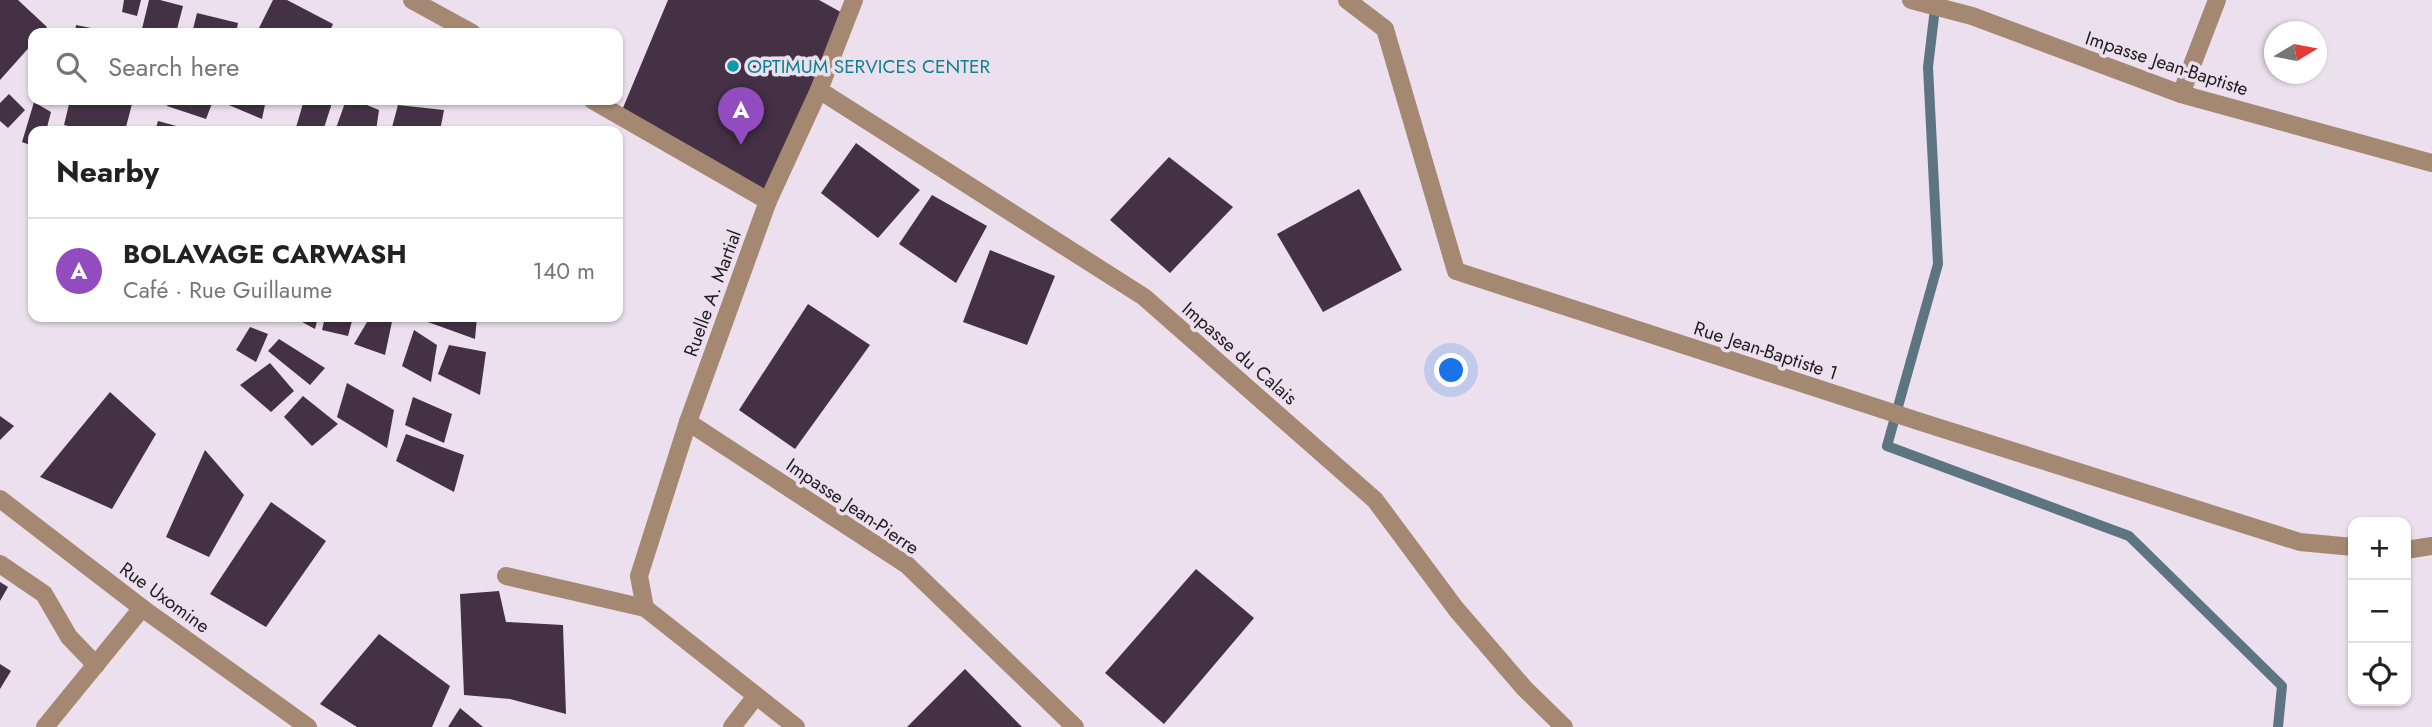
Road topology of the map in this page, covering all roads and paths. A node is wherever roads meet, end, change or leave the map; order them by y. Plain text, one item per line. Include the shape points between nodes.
1 (412, 0) edge
2 (854, 0) edge
3 (1347, 0) edge
4 (2217, 0) edge
5 (1913, 1) edge
6 (463, 28) edge
7 (819, 90) junction
8 (2182, 94) junction
9 (601, 105) edge
10 (2432, 163) edge
11 (768, 201) junction
12 (688, 422) junction
13 (0, 499) edge
14 (2432, 546) edge
15 (2348, 547) edge
16 (2411, 549) edge
17 (0, 564) edge
18 (506, 576) dead end
19 (142, 608) junction
20 (645, 608) junction
21 (96, 665) junction
22 (756, 696) junction
23 (52, 725) edge
24 (308, 727) edge
25 (732, 727) edge
26 (796, 727) edge
27 (1075, 727) edge
28 (1564, 727) edge

1 - 6 street
2 - 7 street, Ruelle A. Martial
3 - 15 street, Rue Jean-Baptiste 1 via 1385,29 1456,271 2300,542
4 - 8 street
5 - 8 street, Impasse Jean-Baptiste via 1972,16
7 - 11 street, Ruelle A. Martial
7 - 28 street, Impasse du Calais via 1144,297 1375,500 1456,609
8 - 10 street, Impasse Jean-Baptiste
9 - 11 street
11 - 12 street, Ruelle A. Martial
12 - 20 street, Ruelle A. Martial via 639,576
12 - 27 street, Impasse Jean-Pierre via 907,565
13 - 19 street, Rue Uxomine
14 - 16 street
17 - 21 street via 44,594 69,637
18 - 20 street
19 - 21 street
19 - 24 street, Rue Uxomine
20 - 22 street
21 - 23 street
22 - 25 street
22 - 26 street

